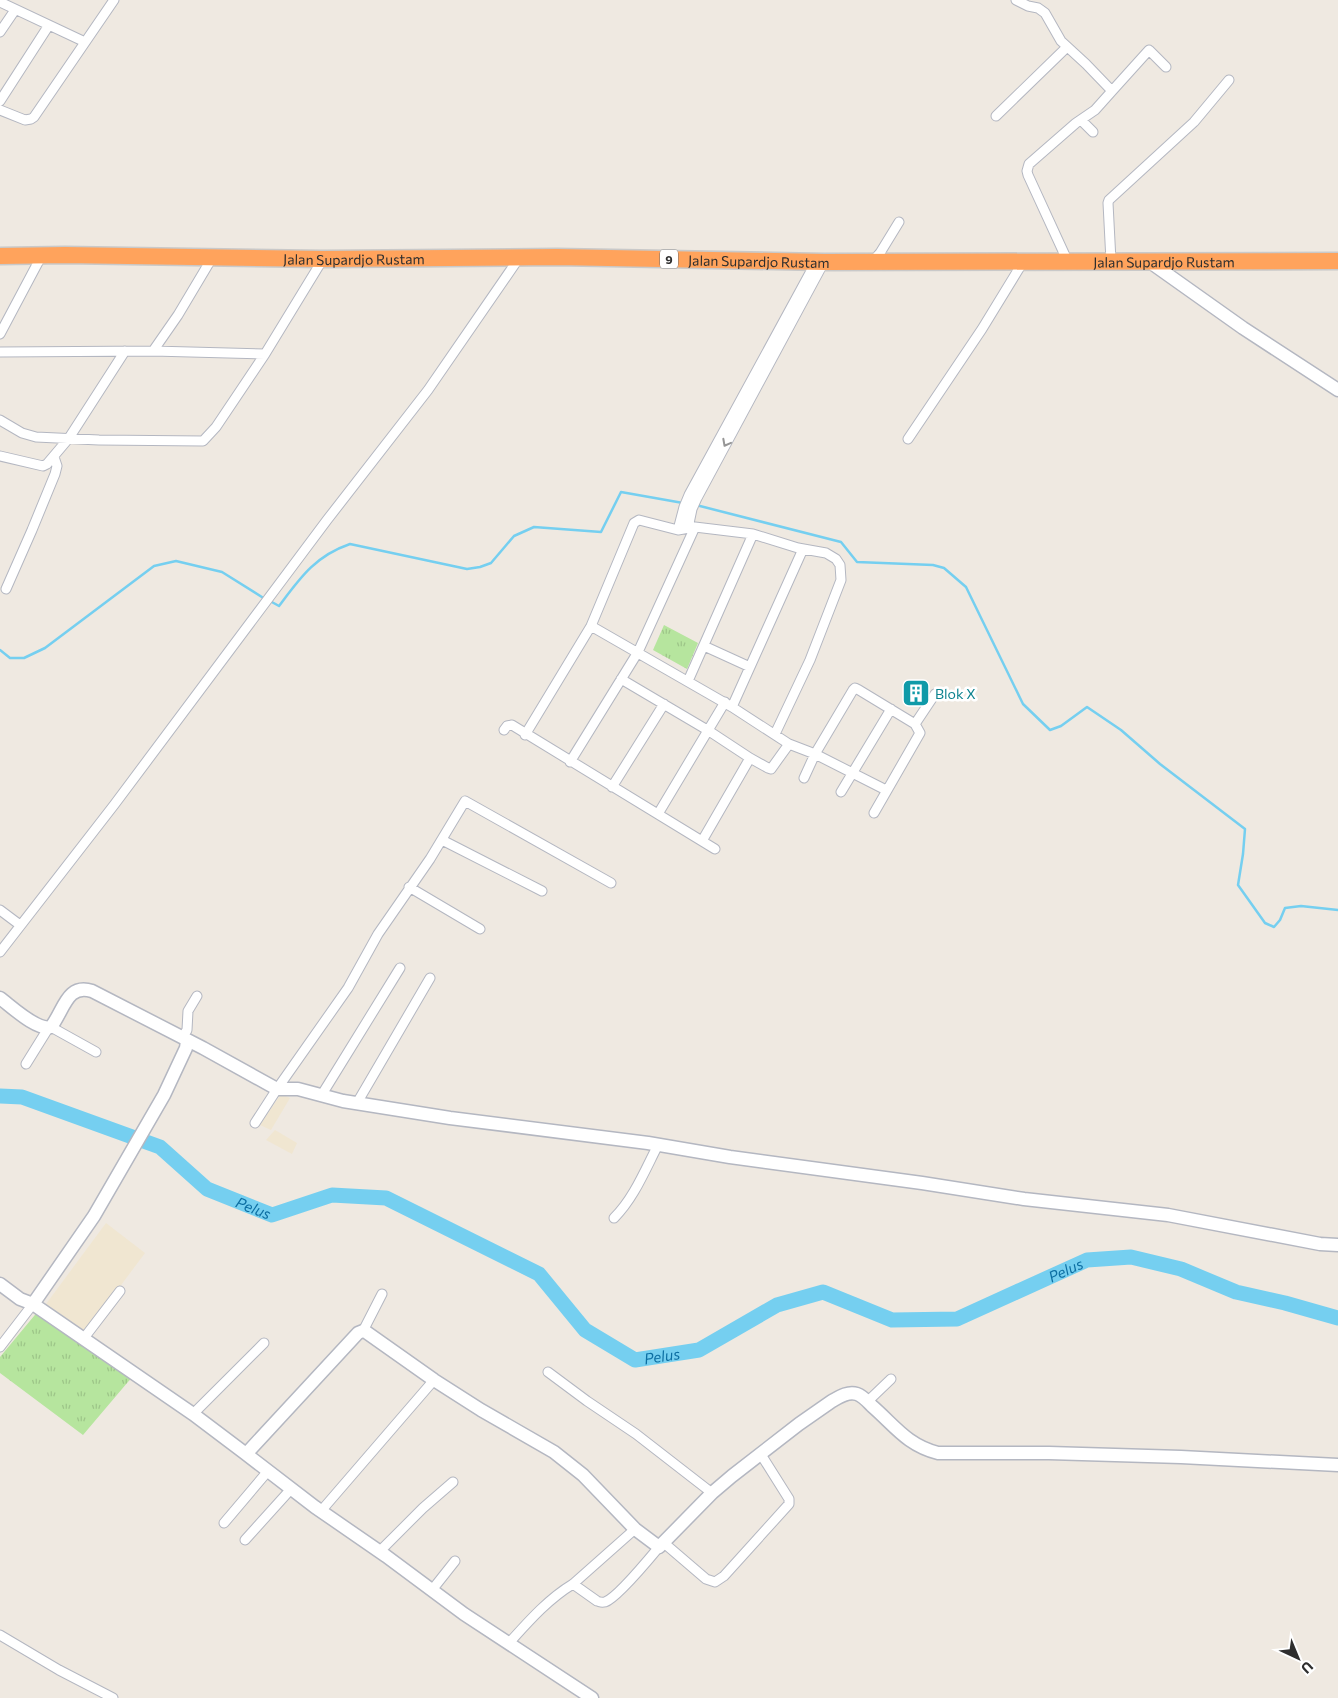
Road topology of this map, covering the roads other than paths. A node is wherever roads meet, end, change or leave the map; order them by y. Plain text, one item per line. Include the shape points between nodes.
1 (114, 0) edge
2 (1016, 0) edge
3 (0, 2) edge
4 (15, 10) junction
5 (49, 25) junction
6 (0, 32) edge
7 (85, 42) junction
8 (1067, 47) junction
9 (1166, 67) dead end
10 (1230, 80) dead end
11 (1112, 90) junction
12 (0, 101) edge
13 (0, 110) edge
14 (996, 116) dead end
15 (1081, 120) junction
16 (1093, 132) dead end
17 (899, 222) dead end
18 (42, 255) junction
19 (0, 256) edge
20 (212, 258) junction
21 (519, 258) junction
22 (323, 259) junction
23 (1111, 261) junction
24 (1338, 261) edge
25 (820, 262) junction
26 (872, 262) junction
27 (1023, 262) junction
28 (1068, 262) junction
29 (1150, 262) junction
30 (0, 334) edge
31 (153, 351) junction
32 (0, 352) edge
33 (125, 352) junction
34 (265, 354) junction
35 (1338, 390) edge
36 (0, 420) edge
37 (69, 438) junction
38 (908, 439) dead end
39 (0, 456) edge
40 (54, 458) junction
41 (687, 528) junction
42 (754, 534) junction
43 (803, 549) junction
44 (6, 589) dead end
45 (590, 626) junction
46 (704, 646) junction
47 (638, 652) junction
48 (750, 667) junction
49 (622, 679) junction
50 (688, 681) junction
51 (935, 694) dead end
52 (664, 704) junction
53 (729, 704) junction
54 (891, 709) junction
55 (915, 724) junction
56 (504, 730) dead end
57 (709, 731) junction
58 (775, 734) junction
59 (525, 735) junction
60 (789, 744) junction
61 (815, 754) junction
62 (750, 758) junction
63 (570, 762) junction
64 (853, 773) junction
65 (804, 778) dead end
66 (612, 787) junction
67 (886, 790) junction
68 (841, 792) dead end
69 (874, 813) dead end
70 (658, 814) junction
71 (442, 840) junction
72 (702, 841) junction
73 (715, 849) dead end
74 (611, 883) dead end
75 (409, 887) junction
76 (542, 891) dead end
77 (0, 910) edge
78 (20, 925) junction
79 (480, 929) dead end
80 (0, 952) edge
81 (400, 968) dead end
82 (430, 978) dead end
83 (197, 996) dead end
84 (0, 998) edge
85 (50, 1027) junction
86 (185, 1040) junction
87 (96, 1052) dead end
88 (26, 1064) dead end
89 (277, 1089) junction
90 (322, 1096) junction
91 (357, 1103) junction
92 (255, 1124) dead end
93 (658, 1145) junction
94 (614, 1218) dead end
95 (1338, 1244) edge
96 (0, 1284) edge
97 (120, 1291) dead end
98 (382, 1294) dead end
99 (33, 1304) junction
100 (363, 1331) junction
101 (84, 1338) junction
102 (264, 1343) dead end
103 (0, 1347) edge
104 (548, 1372) dead end
105 (891, 1379) dead end
106 (434, 1380) junction
107 (867, 1402) junction
108 (193, 1414) junction
109 (760, 1453) junction
110 (246, 1454) junction
111 (1338, 1466) edge
112 (268, 1471) junction
113 (453, 1482) dead end
114 (291, 1488) junction
115 (712, 1493) junction
116 (321, 1511) junction
117 (224, 1523) dead end
118 (635, 1529) junction
119 (245, 1540) dead end
120 (662, 1545) junction
121 (380, 1551) junction
122 (455, 1561) dead end
123 (573, 1584) junction
124 (432, 1590) junction
125 (0, 1635) edge
126 (509, 1643) junction
127 (114, 1698) edge
128 (592, 1698) edge

1 - 7 street
2 - 8 street via 1045,13
3 - 4 street
4 - 5 street
4 - 6 street
5 - 7 street
5 - 12 street
7 - 13 street via 31,120
8 - 11 street
8 - 14 street
9 - 11 street via 1149,50
10 - 23 street via 1194,122 1109,200
11 - 15 street via 1095,110
15 - 16 street
15 - 28 street via 1029,164 1027,171
17 - 26 street
18 - 19 highway, Jalan Supardjo Rustam / 9
18 - 20 highway, Jalan Supardjo Rustam / 9
18 - 30 street
20 - 22 highway, Jalan Supardjo Rustam / 9
20 - 31 street
21 - 22 highway, Jalan Supardjo Rustam / 9
21 - 25 highway, Jalan Supardjo Rustam / 9
21 - 78 street via 428,390
22 - 34 street
23 - 28 highway, Jalan Supardjo Rustam / 9
23 - 29 highway, Jalan Supardjo Rustam / 9
24 - 29 highway, Jalan Supardjo Rustam / 9
25 - 26 highway, Jalan Supardjo Rustam / 9
25 - 41 street via 693,497 688,508
26 - 27 highway, Jalan Supardjo Rustam / 9
27 - 28 highway, Jalan Supardjo Rustam / 9
27 - 38 street
29 - 35 street
31 - 33 street
31 - 34 street
32 - 33 street
33 - 37 street
34 - 37 street via 203,441
36 - 37 street via 29,435
37 - 40 street
39 - 40 street via 43,466
40 - 44 street via 55,474
41 - 42 street
41 - 45 street via 641,520 634,523
41 - 47 street
42 - 43 street
42 - 46 street
43 - 48 street
43 - 58 street via 826,553 836,559 840,565 841,580 810,660
45 - 47 street
45 - 59 street
46 - 48 street
46 - 50 street
47 - 49 street
47 - 50 street
48 - 53 street
49 - 52 street
49 - 63 street
50 - 53 street
51 - 55 street
52 - 57 street
52 - 66 street
53 - 57 street
53 - 58 street
54 - 55 street
54 - 61 street via 855,688
54 - 64 street
55 - 67 street via 920,736
56 - 59 street via 512,726
57 - 62 street
57 - 70 street
58 - 60 street
59 - 63 street
60 - 61 street
60 - 62 street via 771,768
61 - 64 street
61 - 65 street
62 - 72 street
63 - 66 street
64 - 67 street
64 - 68 street
66 - 70 street
67 - 69 street
70 - 72 street
71 - 74 street via 465,801
71 - 75 street
71 - 76 street
72 - 73 street
75 - 79 street
75 - 89 street via 348,988
77 - 78 street
78 - 80 street
81 - 90 street
82 - 91 street
83 - 86 street via 188,1011
84 - 85 street via 41,1027
85 - 86 street via 71,995 83,988
85 - 87 street
85 - 88 street
86 - 89 street
86 - 99 street via 186,1048 164,1095 94,1216
89 - 90 street via 298,1089
89 - 92 street
90 - 91 street
91 - 93 street
93 - 94 street via 635,1190
93 - 95 street via 1024,1199 1168,1215 1320,1244
96 - 99 street
97 - 101 street
98 - 100 street
99 - 101 street
99 - 103 street
100 - 106 street
100 - 110 street
101 - 108 street
102 - 108 street
104 - 115 street
105 - 107 street
106 - 116 street
106 - 118 street via 554,1452 583,1475
107 - 109 street via 856,1394 841,1396
107 - 111 street via 907,1439 938,1453 1181,1457
108 - 110 street
109 - 115 street
109 - 120 street via 790,1504 724,1576 715,1582 706,1579
110 - 112 street
112 - 114 street
112 - 117 street
113 - 121 street
114 - 116 street
114 - 119 street
115 - 120 street
116 - 121 street
118 - 120 street
118 - 123 street
120 - 123 street via 607,1602 597,1601
121 - 124 street
122 - 124 street
123 - 126 street via 530,1618
124 - 126 street
125 - 127 street
126 - 128 street

